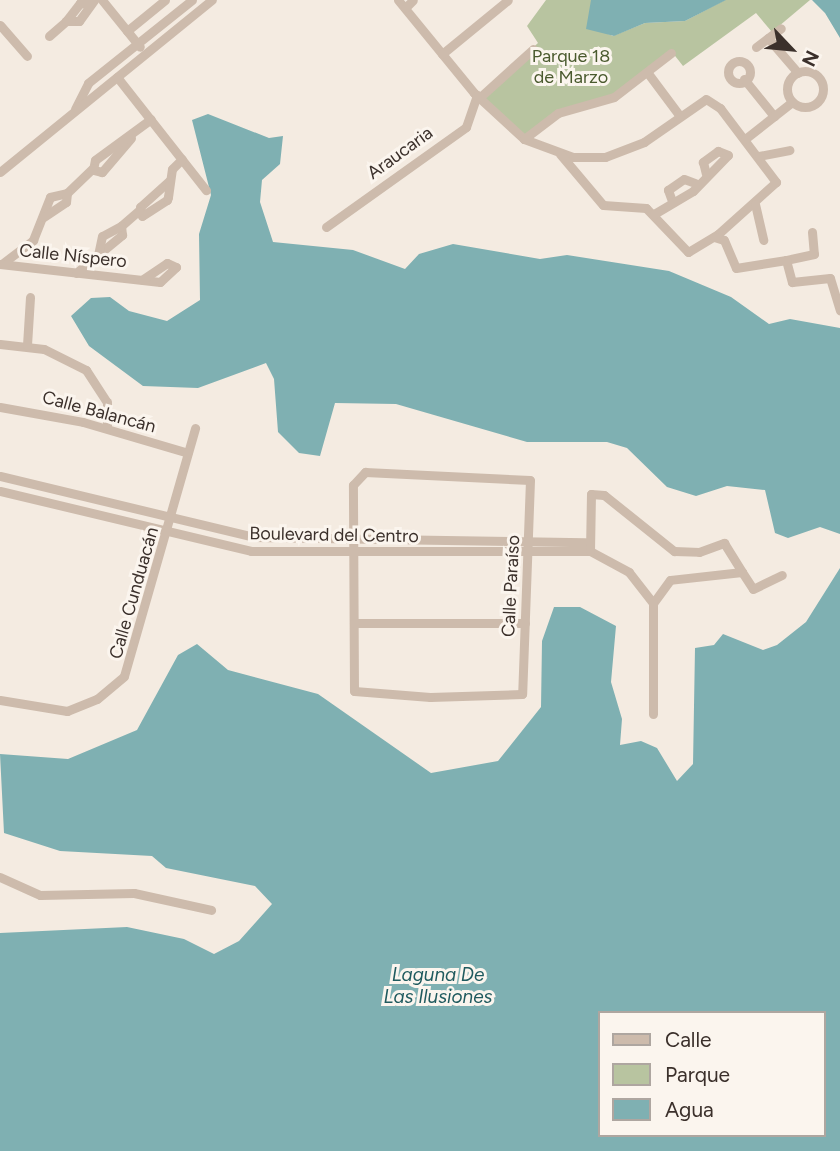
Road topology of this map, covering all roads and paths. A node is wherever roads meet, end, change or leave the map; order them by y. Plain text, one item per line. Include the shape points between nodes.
1 (102, 0) edge
2 (165, 0) edge
3 (192, 0) edge
4 (212, 0) edge
5 (413, 0) edge
6 (508, 0) edge
7 (92, 2) edge
8 (401, 4) edge
9 (0, 25) edge
10 (780, 28) dead end
11 (127, 31) junction
12 (49, 36) dead end
13 (768, 38) junction
14 (137, 44) junction
15 (756, 47) dead end
16 (533, 49) dead end
17 (671, 53) dead end
18 (146, 54) junction
19 (442, 54) junction
20 (27, 56) dead end
21 (647, 72) junction
22 (798, 73) junction
23 (117, 76) junction
24 (744, 79) dead end
25 (478, 97) junction
26 (792, 102) junction
27 (71, 114) junction
28 (679, 115) junction
29 (774, 116) junction
30 (151, 119) junction
31 (524, 139) junction
32 (745, 139) junction
33 (789, 150) dead end
34 (560, 154) junction
35 (759, 156) junction
36 (182, 159) junction
37 (1, 170) edge
38 (701, 178) junction
39 (206, 190) dead end
40 (67, 193) junction
41 (671, 201) junction
42 (755, 204) junction
43 (653, 214) junction
44 (44, 216) junction
45 (326, 227) dead end
46 (813, 232) dead end
47 (714, 237) junction
48 (763, 240) dead end
49 (786, 260) junction
50 (0, 264) edge
51 (76, 273) junction
52 (142, 280) dead end
53 (30, 297) dead end
54 (840, 310) edge
55 (0, 344) edge
56 (27, 345) junction
57 (0, 407) edge
58 (107, 428) junction
59 (195, 428) dead end
60 (188, 453) junction
61 (0, 477) edge
62 (0, 491) edge
63 (171, 517) junction
64 (170, 528) junction
65 (353, 539) junction
66 (529, 541) junction
67 (588, 546) junction
68 (542, 548) junction
69 (529, 552) junction
70 (353, 553) junction
71 (742, 572) junction
72 (782, 575) dead end
73 (653, 603) junction
74 (354, 623) junction
75 (525, 623) junction
76 (0, 700) edge
77 (653, 714) dead end
78 (0, 877) edge
79 (211, 910) dead end

1 - 11 street
2 - 11 street
3 - 14 street
4 - 18 street
5 - 8 street
6 - 19 street
7 - 12 street via 79,21 66,21
8 - 19 street
9 - 20 street
10 - 13 street
11 - 14 street
13 - 15 street
13 - 22 street
14 - 18 street
14 - 27 street via 88,83
16 - 25 street
17 - 21 street
18 - 23 street
19 - 25 street
21 - 28 street
21 - 31 street via 598,106 555,114
22 - 26 street via 790,80
22 - 26 street via 816,74 823,89 812,106
23 - 27 street
23 - 30 street
24 - 29 street
25 - 31 street
25 - 45 street, Araucaria via 466,127
26 - 29 street
27 - 37 street
28 - 32 street via 706,99
28 - 34 street via 616,154
29 - 32 street
30 - 36 street
30 - 40 street via 102,172 92,169
31 - 34 street
32 - 35 street
33 - 35 street
34 - 43 street via 607,208 640,206
35 - 42 street via 776,182
36 - 39 street
36 - 51 street via 170,180 166,203 149,217 138,211 121,226 122,235
38 - 38 street via 723,167 729,155 718,151 703,162
38 - 41 street via 693,191
38 - 41 street via 684,178 668,190
40 - 44 street via 67,201
40 - 44 street via 50,197
41 - 43 street
42 - 47 street
42 - 48 street
43 - 47 street via 688,252
44 - 50 street via 28,246
46 - 49 street via 814,254
47 - 49 street via 724,240 736,268
49 - 54 street via 795,285 833,280
50 - 51 street, Calle Níspero
51 - 52 street, Calle Níspero
53 - 56 street
55 - 56 street
56 - 58 street via 90,374 107,402
57 - 58 street, Calle Balancán
58 - 60 street, Calle Balancán
59 - 60 street, Calle Cunduacán
60 - 63 street, Calle Cunduacán
61 - 63 street, Boulevard del Centro
62 - 64 street, Boulevard del Centro
63 - 64 street, Calle Cunduacán
63 - 65 street, Boulevard del Centro via 254,537
64 - 70 street, Boulevard del Centro via 251,551
64 - 76 street, Calle Cunduacán via 133,660 120,681 67,711
65 - 66 street, Boulevard del Centro
65 - 66 street, Calle Paraíso via 355,479 365,471 530,480
65 - 70 street
66 - 68 street, Boulevard del Centro
66 - 69 street, Calle Paraíso
67 - 68 street, Boulevard del Centro
67 - 71 street via 589,497 600,494 674,551 696,552 724,543
67 - 73 street via 629,572
68 - 69 street, Boulevard del Centro
69 - 70 street, Boulevard del Centro
69 - 75 street, Calle Paraíso
70 - 74 street
71 - 72 street via 754,589
71 - 73 street via 670,580
73 - 77 street
74 - 75 street
74 - 75 street, Calle Paraíso via 353,686 361,693 522,694
78 - 79 street via 44,895 134,893

